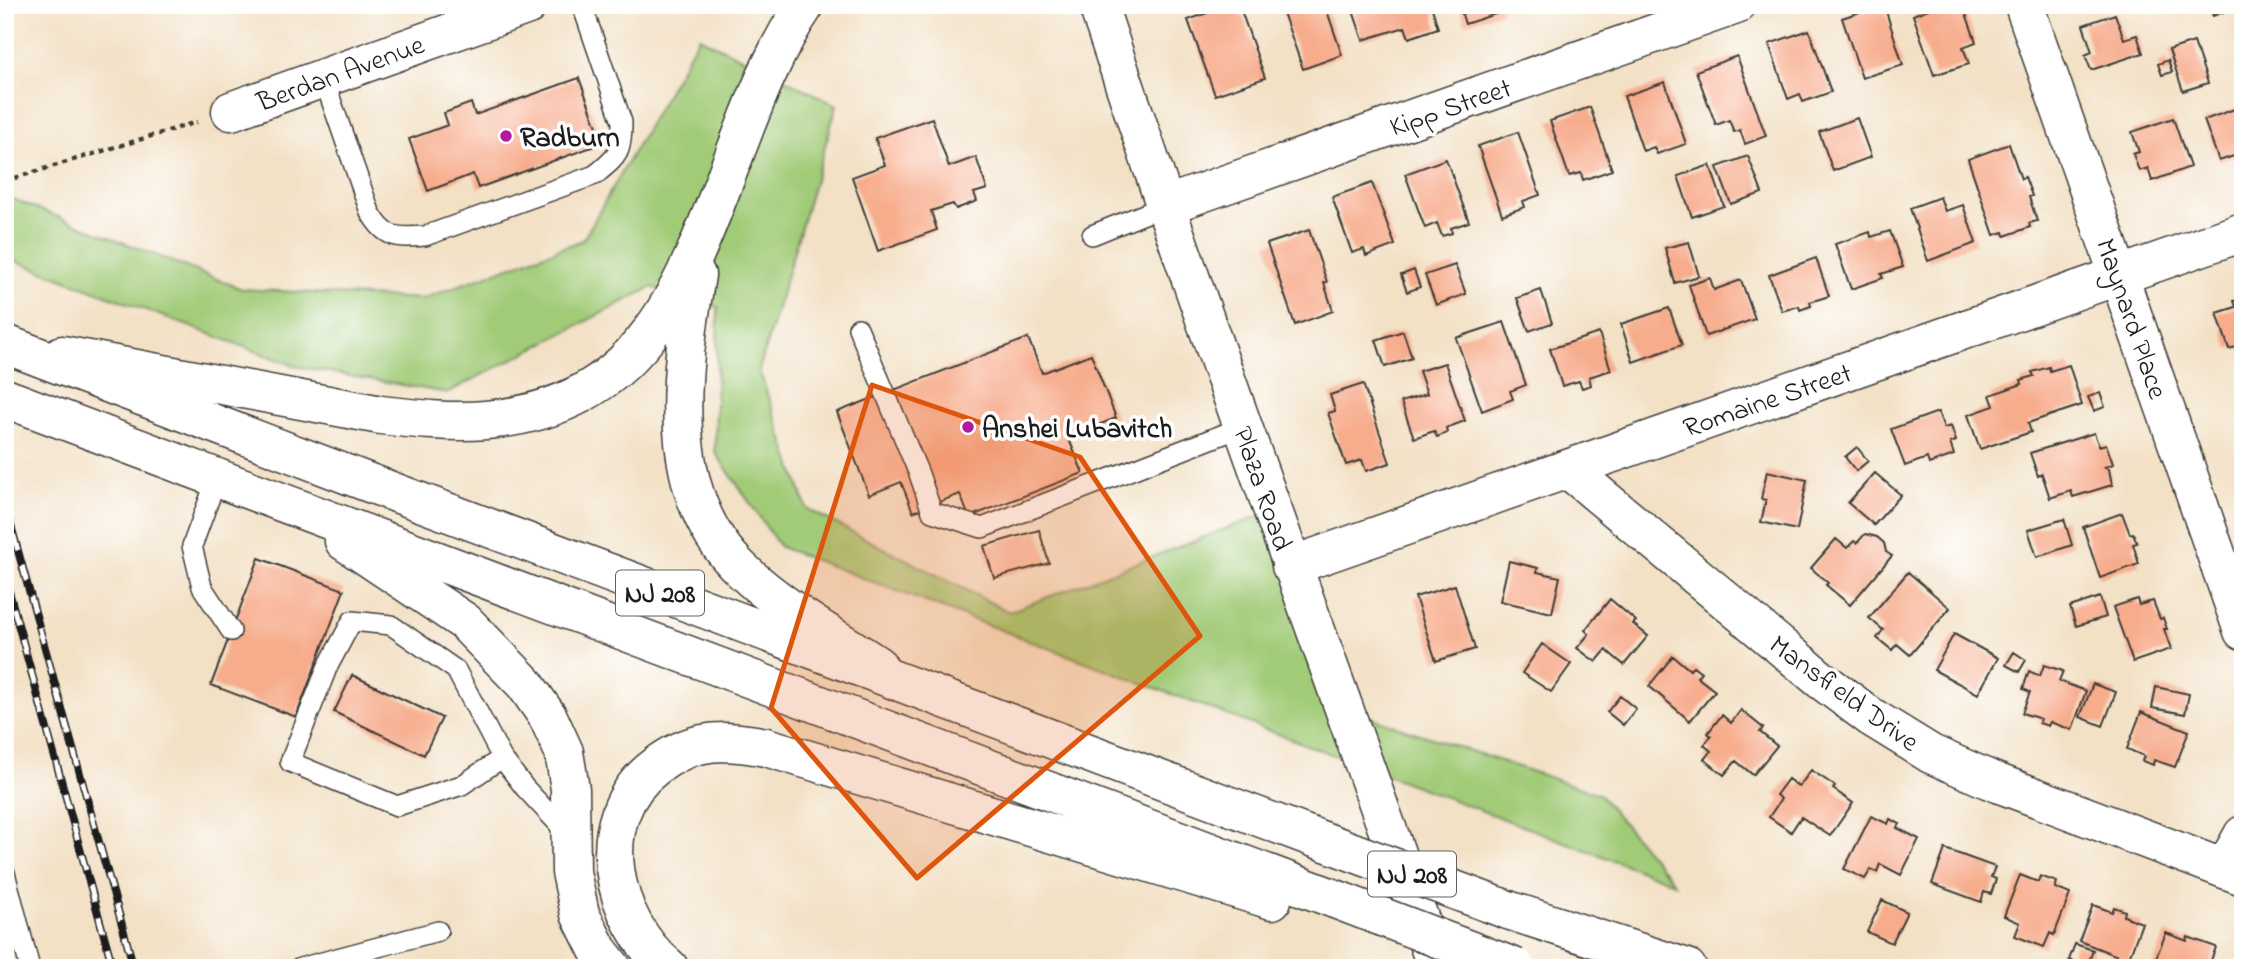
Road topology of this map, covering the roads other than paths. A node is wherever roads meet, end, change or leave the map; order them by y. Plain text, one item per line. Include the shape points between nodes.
1 (528, 5) edge
2 (582, 5) edge
3 (805, 5) edge
4 (1098, 5) edge
5 (1736, 5) edge
6 (2024, 5) edge
7 (323, 77) junction
8 (231, 111) road end
9 (1164, 206) junction
10 (2243, 232) edge
11 (1092, 235) dead end
12 (702, 238) junction
13 (2119, 276) junction
14 (858, 328) dead end
15 (5, 344) edge
16 (13, 401) edge
17 (1242, 427) junction
18 (1568, 469) junction
19 (217, 478) junction
20 (302, 511) junction
21 (1291, 566) junction
22 (231, 631) dead end
23 (2243, 631) edge
24 (906, 685) junction
25 (502, 758) junction
26 (2243, 835) edge
27 (571, 837) junction
28 (5, 873) edge
29 (2233, 873) edge
30 (1508, 910) junction
31 (1339, 911) junction
32 (438, 931) dead end
33 (30, 968) edge
34 (300, 968) edge
35 (612, 968) edge
36 (669, 968) edge
37 (1437, 968) edge
38 (1509, 968) edge
39 (1516, 968) edge
40 (1665, 968) edge
41 (1687, 968) edge

1 - 7 main road, Berdan Avenue
2 - 7 lane via 622,122 617,157 595,175 425,236 399,238 379,228
3 - 12 main road via 773,59
4 - 9 main road, Plaza Road
5 - 9 main road, Kipp Street
6 - 13 main road, Maynard Place
7 - 8 main road, Berdan Avenue
9 - 11 lane
9 - 17 main road, Plaza Road
10 - 13 main road, Romaine Street
12 - 15 main road via 671,302 622,366 581,394 539,410 487,420 381,415
12 - 24 main road via 686,344 682,430 686,466 698,506 718,542 742,571
13 - 18 main road, Romaine Street
13 - 23 main road, Maynard Place
14 - 17 lane via 932,512 982,528
15 - 24 main road, NJ 208
16 - 19 main road, NJ 208
17 - 21 main road, Plaza Road
18 - 21 main road, Romaine Street
18 - 29 main road, Mansfield Drive via 1820,679 1931,754
19 - 20 main road, NJ 208
19 - 22 lane via 192,546 202,587
20 - 27 main road via 465,622 525,684 548,717 564,752
20 - 31 main road, NJ 208
21 - 37 main road, Plaza Road
24 - 30 main road, NJ 208, bridge
25 - 25 lane via 456,670 391,625 352,621 321,666 290,762 397,806 462,785
25 - 27 lane
26 - 29 main road
27 - 35 main road via 571,872 580,914
28 - 33 lane
30 - 40 main road, NJ 208
30 - 41 main road
31 - 36 main road via 734,741 701,744 668,757 643,776 624,805 614,866 620,898 634,928
31 - 38 main road, bridge
31 - 39 main road, NJ 208, bridge
32 - 34 lane

